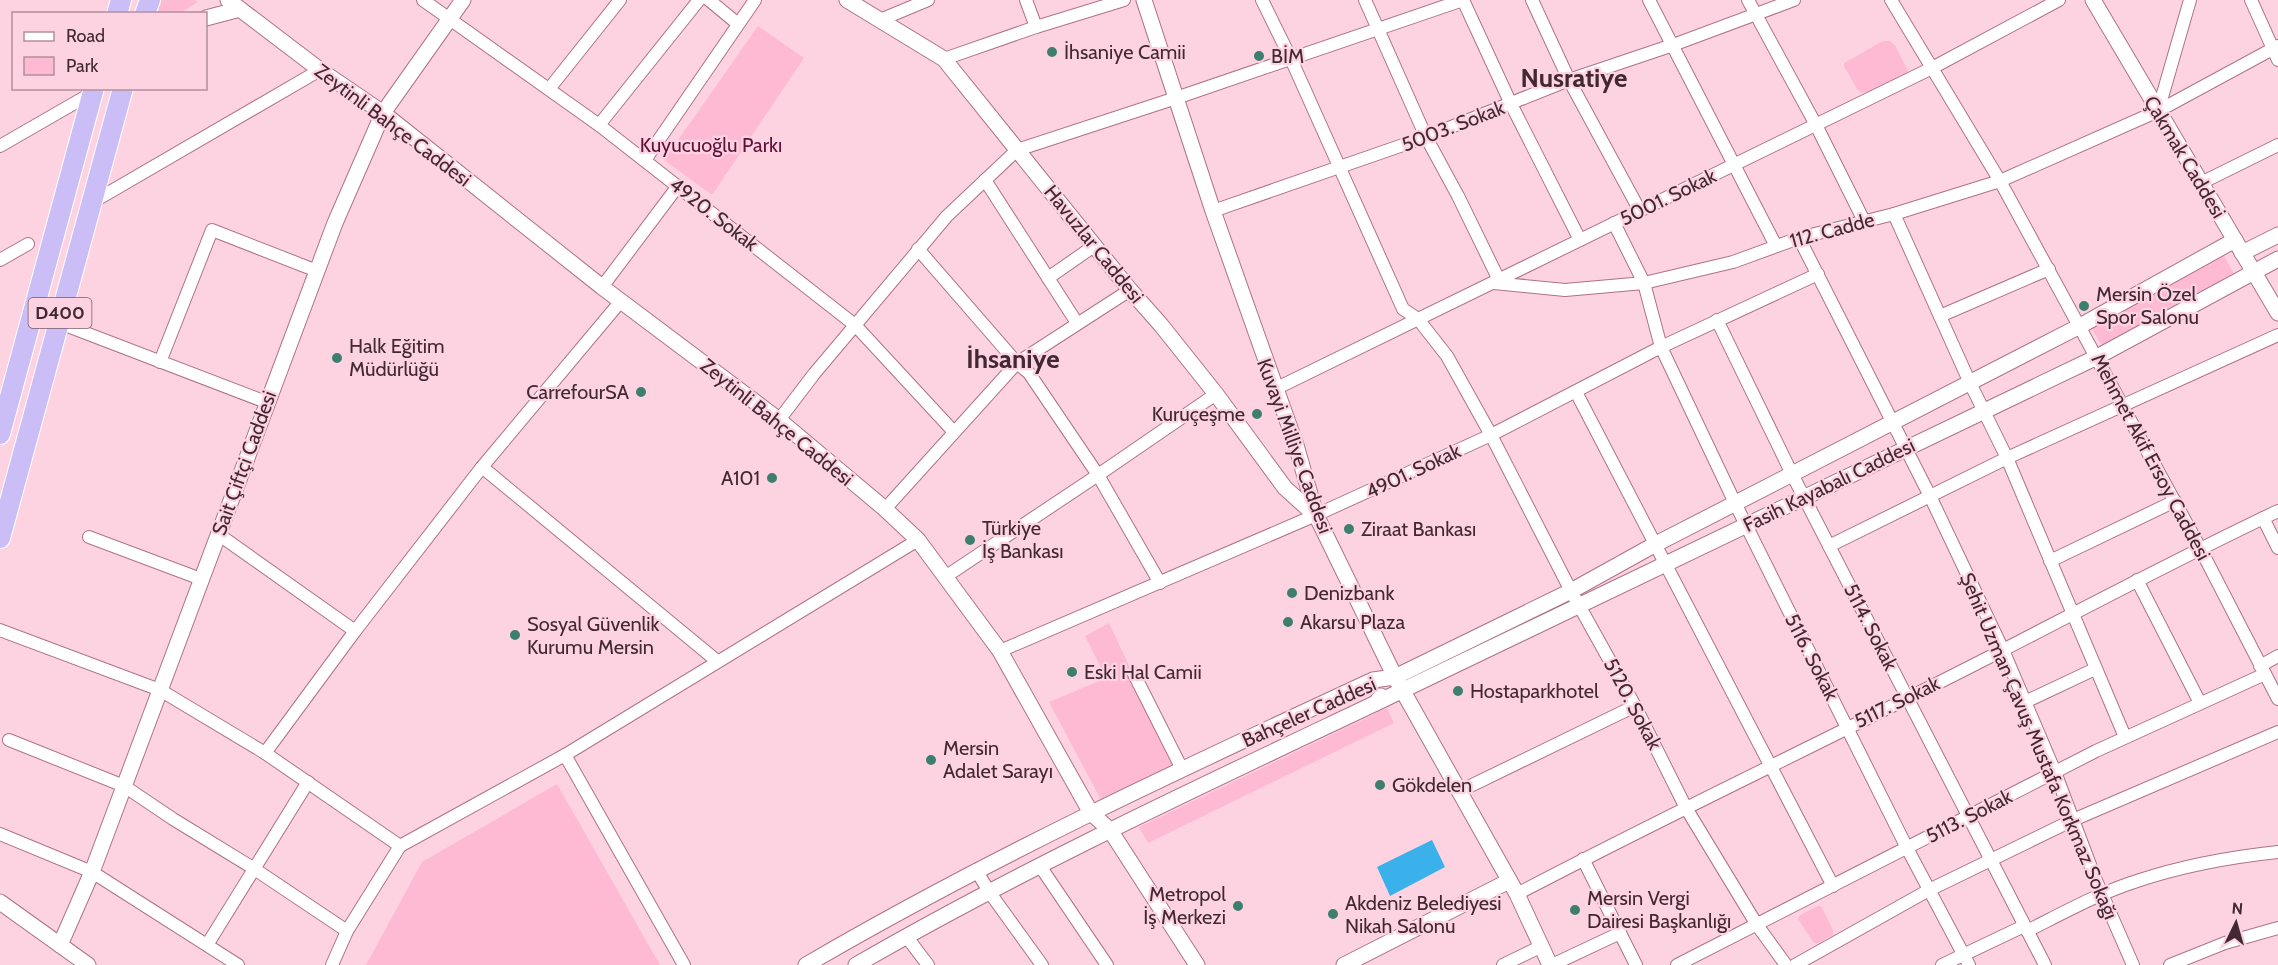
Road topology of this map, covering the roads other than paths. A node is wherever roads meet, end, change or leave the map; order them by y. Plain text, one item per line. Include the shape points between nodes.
1 (228, 0) edge
2 (423, 0) edge
3 (463, 0) edge
4 (620, 0) edge
5 (699, 0) edge
6 (709, 0) edge
7 (755, 0) edge
8 (847, 0) edge
9 (928, 0) edge
10 (1026, 0) edge
11 (1124, 0) edge
12 (1144, 0) edge
13 (1262, 0) edge
14 (1365, 0) edge
15 (1463, 0) edge
16 (1532, 0) edge
17 (1649, 0) edge
18 (1748, 0) edge
19 (1794, 0) edge
20 (1891, 0) edge
21 (2059, 0) edge
22 (2093, 0) edge
23 (2190, 0) edge
24 (2252, 0) edge
25 (240, 9) junction
26 (1756, 14) junction
27 (207, 18) edge
28 (449, 18) junction
29 (880, 20) junction
30 (738, 24) junction
31 (1036, 27) junction
32 (1377, 28) junction
33 (1673, 45) junction
34 (2276, 52) edge
35 (944, 59) junction
36 (1291, 59) junction
37 (1932, 68) junction
38 (320, 70) junction
39 (1569, 80) junction
40 (549, 89) junction
41 (122, 90) edge
42 (93, 91) edge
43 (1176, 98) junction
44 (1511, 104) junction
45 (2158, 111) junction
46 (383, 113) junction
47 (599, 125) junction
48 (1816, 125) junction
49 (1426, 137) junction
50 (2278, 145) edge
51 (0, 146) edge
52 (1017, 150) junction
53 (645, 160) junction
54 (1734, 165) junction
55 (1340, 167) junction
56 (985, 180) junction
57 (2000, 181) junction
58 (2201, 183) junction
59 (678, 186) junction
60 (90, 203) junction
61 (1213, 211) junction
62 (1640, 211) junction
63 (1893, 214) junction
64 (1864, 221) junction
65 (1614, 223) junction
66 (2278, 235) edge
67 (1799, 238) junction
68 (1580, 240) junction
69 (28, 244) dead end
70 (1094, 246) junction
71 (1776, 246) junction
72 (2239, 246) junction
73 (918, 249) junction
74 (2278, 259) edge
75 (0, 260) edge
76 (2049, 268) junction
77 (316, 271) junction
78 (2253, 272) junction
79 (1818, 274) junction
80 (1048, 278) junction
81 (1496, 281) junction
82 (1644, 283) junction
83 (602, 287) junction
84 (1130, 290) junction
85 (621, 301) junction
86 (2278, 313) edge
87 (1940, 316) junction
88 (1418, 319) junction
89 (1717, 320) junction
90 (57, 322) junction
91 (1077, 323) junction
92 (855, 325) junction
93 (2080, 326) junction
94 (2278, 334) edge
95 (1661, 347) junction
96 (2097, 357) junction
97 (160, 362) junction
98 (1017, 363) junction
99 (7, 380) edge
100 (1970, 383) junction
101 (1275, 389) junction
102 (1576, 392) junction
103 (1216, 393) junction
104 (266, 402) junction
105 (2123, 406) junction
106 (1984, 411) junction
107 (779, 420) junction
108 (1892, 423) junction
109 (954, 432) junction
110 (0, 434) edge
111 (1491, 435) junction
112 (1905, 449) junction
113 (2007, 458) junction
114 (482, 467) junction
115 (1792, 474) junction
116 (1098, 475) junction
117 (1929, 496) junction
118 (1804, 497) junction
119 (2175, 501) junction
120 (1735, 503) junction
121 (885, 509) junction
122 (2278, 511) edge
123 (1316, 515) junction
124 (2263, 518) junction
125 (1746, 525) junction
126 (218, 534) junction
127 (89, 537) dead end
128 (0, 538) edge
129 (918, 540) junction
130 (1654, 545) junction
131 (1830, 546) junction
132 (2200, 548) junction
133 (2278, 548) edge
134 (2050, 561) junction
135 (1664, 564) junction
136 (945, 578) junction
137 (201, 579) junction
138 (2137, 580) junction
139 (1160, 583) junction
140 (1571, 591) junction
141 (1579, 605) junction
142 (2071, 613) junction
143 (0, 630) edge
144 (355, 632) junction
145 (2003, 650) junction
146 (1000, 651) junction
147 (2278, 656) edge
148 (717, 661) junction
149 (2095, 669) junction
150 (2263, 670) junction
151 (1134, 674) dead end
152 (1398, 683) junction
153 (160, 690) junction
154 (1907, 697) junction
155 (2278, 699) edge
156 (1376, 702) joint
157 (2025, 702) junction
158 (2200, 703) junction
159 (1635, 706) junction
160 (1847, 727) junction
161 (2278, 732) edge
162 (2125, 737) junction
163 (9, 740) dead end
164 (264, 753) junction
165 (565, 755) junction
166 (1771, 765) junction
167 (1182, 769) junction
168 (2055, 772) junction
169 (308, 782) junction
170 (124, 786) junction
171 (1460, 791) junction
172 (1686, 808) junction
173 (1091, 813) junction
174 (1969, 817) junction
175 (2073, 820) junction
176 (1110, 830) junction
177 (0, 834) edge
178 (400, 846) junction
179 (1907, 848) junction
180 (2278, 852) edge
181 (1584, 859) junction
182 (1991, 860) junction
183 (1040, 866) junction
184 (254, 868) junction
185 (976, 870) junction
186 (92, 872) junction
187 (1509, 880) junction
188 (1833, 886) junction
189 (1929, 890) junction
190 (990, 893) junction
191 (1517, 894) junction
192 (2102, 894) junction
193 (0, 902) edge
194 (1756, 925) junction
195 (2025, 928) junction
196 (2278, 928) edge
197 (347, 931) junction
198 (1620, 933) junction
199 (906, 936) junction
200 (60, 945) junction
201 (207, 945) junction
202 (1542, 946) junction
203 (1966, 959) edge
204 (336, 963) edge
205 (88, 965) edge
206 (238, 965) edge
207 (684, 965) edge
208 (806, 965) edge
209 (856, 965) edge
210 (928, 965) edge
211 (1042, 965) edge
212 (1107, 965) edge
213 (1197, 965) edge
214 (1344, 965) edge
215 (1503, 965) edge
216 (1551, 965) edge
217 (1636, 965) edge
218 (1677, 965) edge
219 (1786, 965) edge
220 (1795, 965) edge
221 (1942, 965) edge
222 (2045, 965) edge
223 (2133, 965) edge
224 (2170, 965) edge

1 - 25 street, Zeytinli Bahçe Caddesi
2 - 28 street, 4920. Sokak
3 - 28 street, Sait Çiftçi Caddesi
4 - 40 street
5 - 47 street
6 - 30 street
7 - 30 street
8 - 29 street, Havuzlar Caddesi
9 - 29 street
10 - 31 street
11 - 31 street
12 - 43 street, Kuvayi Milliye Caddesi
13 - 36 street, 5120. Sokak
14 - 32 street
15 - 32 street
15 - 44 street
16 - 39 street
17 - 33 street
18 - 26 street
19 - 26 street, 5003. Sokak
20 - 37 street, Mehmet Akif Ersoy Caddesi
21 - 37 street, 5001. Sokak
22 - 45 street, Çakmak Caddesi
23 - 45 street
24 - 34 street
25 - 27 street
25 - 38 street, Zeytinli Bahçe Caddesi
26 - 33 street, 5003. Sokak
26 - 48 street
28 - 40 street, 4920. Sokak
28 - 46 street, Sait Çiftçi Caddesi
29 - 35 street, Havuzlar Caddesi
30 - 53 street
31 - 35 street
32 - 36 street
32 - 49 street
33 - 39 street, 5003. Sokak
33 - 54 street
34 - 45 street, 112. Cadde
35 - 52 street, Havuzlar Caddesi
36 - 43 street
36 - 55 street, 5120. Sokak
37 - 48 street, 5001. Sokak
37 - 57 street, Mehmet Akif Ersoy Caddesi
38 - 46 street, Zeytinli Bahçe Caddesi
38 - 60 street
39 - 44 street, 5003. Sokak
39 - 62 street
40 - 47 street, 4920. Sokak
41 - 60 highway, D400
42 - 51 street
42 - 99 highway, D400
43 - 52 street
43 - 61 street, Kuvayi Milliye Caddesi
44 - 49 street, 5003. Sokak
44 - 68 street
45 - 57 street, 112. Cadde
45 - 58 street, Çakmak Caddesi
46 - 77 street, Sait Çiftçi Caddesi
46 - 83 street, Zeytinli Bahçe Caddesi
47 - 53 street, 4920. Sokak
48 - 54 street, 5001. Sokak
48 - 64 street
49 - 55 street, 5003. Sokak
49 - 81 street
50 - 58 street
52 - 56 street
52 - 70 street, Havuzlar Caddesi
53 - 59 street, 4920. Sokak
54 - 62 street, 5001. Sokak
54 - 71 street
55 - 61 street, 5003. Sokak
55 - 88 street, 5120. Sokak via 1403,309
56 - 73 street
56 - 80 street
57 - 63 street, 112. Cadde
57 - 76 street, Mehmet Akif Ersoy Caddesi
58 - 72 street, Çakmak Caddesi
59 - 83 street
59 - 92 street, 4920. Sokak
60 - 90 highway, D400
61 - 101 street, Kuvayi Milliye Caddesi
62 - 65 street, 5001. Sokak
63 - 64 street, 112. Cadde
63 - 87 street
64 - 67 street, 112. Cadde
65 - 68 street, 5001. Sokak
65 - 82 street, 5116. Sokak
66 - 72 street, Fasih Kayabalı Caddesi
67 - 71 street, 112. Cadde
67 - 79 street, Şehit Uzman Çavuş Mustafa Korkmaz Sokağı
68 - 81 street, 5001. Sokak
69 - 75 street
70 - 80 street
70 - 84 street, Havuzlar Caddesi
71 - 82 street, 112. Cadde via 1733,262
72 - 78 street, Çakmak Caddesi
72 - 93 street, Fasih Kayabalı Caddesi
73 - 92 street
73 - 98 street
74 - 78 street, Fasih Kayabalı Caddesi
76 - 87 street
76 - 93 street, Mehmet Akif Ersoy Caddesi
77 - 97 street via 212,230
77 - 104 street, Sait Çiftçi Caddesi
78 - 86 street, Çakmak Caddesi
78 - 96 street, Fasih Kayabalı Caddesi
79 - 89 street, 4901. Sokak
79 - 108 street, Şehit Uzman Çavuş Mustafa Korkmaz Sokağı
80 - 91 street
81 - 82 street, 112. Cadde via 1565,290
81 - 88 street, 5001. Sokak
82 - 95 street, 5116. Sokak
83 - 85 street, Zeytinli Bahçe Caddesi
84 - 91 street
84 - 103 street, Havuzlar Caddesi
85 - 107 street, Zeytinli Bahçe Caddesi
85 - 114 street
87 - 100 street
88 - 101 street, 5001. Sokak
88 - 111 street, 5120. Sokak via 1447,356
89 - 95 street, 4901. Sokak
89 - 115 street, 5114. Sokak
90 - 97 street
90 - 128 highway, D400
91 - 98 street
92 - 107 street
92 - 109 street, 4920. Sokak
93 - 96 street, Mehmet Akif Ersoy Caddesi
93 - 100 street, Fasih Kayabalı Caddesi
94 - 105 street
95 - 102 street, 4901. Sokak
95 - 120 street, 5116. Sokak
96 - 105 street, Mehmet Akif Ersoy Caddesi
96 - 106 street, Fasih Kayabalı Caddesi
97 - 104 street
98 - 109 street
98 - 116 street via 1029,373
99 - 110 highway, D400
100 - 106 street
100 - 108 street, Fasih Kayabalı Caddesi
101 - 123 street, Kuvayi Milliye Caddesi
102 - 111 street, 4901. Sokak
102 - 130 street
103 - 116 street
103 - 123 street, Havuzlar Caddesi via 1285,488
104 - 126 street, Sait Çiftçi Caddesi
105 - 113 street
105 - 119 street, Mehmet Akif Ersoy Caddesi
106 - 112 street, Fasih Kayabalı Caddesi
106 - 113 street
107 - 121 street, Zeytinli Bahçe Caddesi
108 - 112 street, Şehit Uzman Çavuş Mustafa Korkmaz Sokağı
108 - 115 street, Fasih Kayabalı Caddesi
109 - 121 street
111 - 123 street, 4901. Sokak
111 - 140 street, 5120. Sokak
112 - 117 street, Şehit Uzman Çavuş Mustafa Korkmaz Sokağı
112 - 118 street, Fasih Kayabalı Caddesi
113 - 117 street
113 - 134 street
114 - 144 street
114 - 148 street
115 - 118 street, 5114. Sokak
115 - 120 street, Fasih Kayabalı Caddesi
116 - 136 street
116 - 139 street
117 - 131 street
117 - 145 street, Şehit Uzman Çavuş Mustafa Korkmaz Sokağı
118 - 125 street, Fasih Kayabalı Caddesi
118 - 131 street, 5114. Sokak
119 - 132 street, Mehmet Akif Ersoy Caddesi
119 - 134 street
120 - 125 street, 5116. Sokak
120 - 130 street, Fasih Kayabalı Caddesi
121 - 129 street, Zeytinli Bahçe Caddesi
122 - 124 street, 5117. Sokak
123 - 139 street, 4901. Sokak
123 - 152 street, Kuvayi Milliye Caddesi
124 - 132 street, 5117. Sokak
124 - 133 street
125 - 135 street, Fasih Kayabalı Caddesi
125 - 160 street, 5116. Sokak
126 - 137 street, Sait Çiftçi Caddesi
126 - 144 street
127 - 137 street
129 - 136 street, Zeytinli Bahçe Caddesi
129 - 148 street
130 - 135 street
130 - 140 street, Fasih Kayabalı Caddesi
131 - 154 street, 5114. Sokak
132 - 138 street, 5117. Sokak
132 - 150 street, Mehmet Akif Ersoy Caddesi
134 - 142 street
135 - 141 street, Fasih Kayabalı Caddesi
135 - 166 street
136 - 146 street, Zeytinli Bahçe Caddesi
137 - 153 street, Sait Çiftçi Caddesi
138 - 142 street, 5117. Sokak
138 - 158 street
139 - 146 street, 4901. Sokak
140 - 141 street, 5120. Sokak
140 - 152 street, Fasih Kayabalı Caddesi
141 - 152 street, Fasih Kayabalı Caddesi
141 - 159 street, 5120. Sokak
142 - 145 street, 5117. Sokak
142 - 149 street
143 - 153 street
144 - 164 street
145 - 154 street, 5117. Sokak
145 - 157 street, Şehit Uzman Çavuş Mustafa Korkmaz Sokağı
146 - 173 street, Zeytinli Bahçe Caddesi
147 - 150 street, 5113. Sokak
148 - 165 street
149 - 157 street
149 - 162 street
150 - 155 street, Mehmet Akif Ersoy Caddesi
150 - 158 street, 5113. Sokak
151 - 167 street
152 - 156 street, Fasih Kayabalı Caddesi
152 - 167 street, Bahçeler Caddesi via 1373,680
152 - 171 street, Kuvayi Milliye Caddesi
153 - 164 street
153 - 170 street, Sait Çiftçi Caddesi
154 - 160 street, 5117. Sokak
154 - 174 street, 5114. Sokak
156 - 176 street, Bahçeler Caddesi
157 - 168 street, Şehit Uzman Çavuş Mustafa Korkmaz Sokağı
158 - 162 street, 5113. Sokak
159 - 171 street
159 - 172 street, 5120. Sokak
160 - 166 street, 5117. Sokak
160 - 179 street, 5116. Sokak
161 - 175 street
162 - 168 street, 5113. Sokak
163 - 170 street
164 - 169 street
165 - 178 street
165 - 207 street
166 - 172 street, 5117. Sokak
166 - 188 street
167 - 173 street, Bahçeler Caddesi
168 - 174 street, 5113. Sokak
168 - 175 street, Şehit Uzman Çavuş Mustafa Korkmaz Sokağı
169 - 178 street
169 - 184 street
170 - 184 street
170 - 186 street, Sait Çiftçi Caddesi
171 - 187 street, Kuvayi Milliye Caddesi
172 - 181 street, 5117. Sokak
172 - 194 street, 5120. Sokak
173 - 176 street, Zeytinli Bahçe Caddesi
173 - 185 street, Bahçeler Caddesi
174 - 179 street, 5113. Sokak
174 - 182 street, 5114. Sokak
175 - 182 street
175 - 192 street, Şehit Uzman Çavuş Mustafa Korkmaz Sokağı
176 - 183 street, Bahçeler Caddesi
176 - 213 street, Zeytinli Bahçe Caddesi
177 - 186 street
178 - 197 street
179 - 188 street, 5113. Sokak
179 - 189 street, 5116. Sokak
180 - 192 street via 2232,857 2138,880
181 - 191 street, 5117. Sokak
181 - 198 street
182 - 189 street
182 - 195 street, 5114. Sokak
183 - 190 street, Bahçeler Caddesi
183 - 212 street
184 - 197 street
184 - 201 street
185 - 190 street
185 - 208 street, Bahçeler Caddesi
186 - 200 street, Sait Çiftçi Caddesi
186 - 201 street
187 - 191 street, Kuvayi Milliye Caddesi
187 - 214 street
188 - 194 street, 5113. Sokak
189 - 203 street, 5116. Sokak
189 - 220 street
190 - 199 street, Bahçeler Caddesi
190 - 211 street
191 - 202 street, Kuvayi Milliye Caddesi
192 - 195 street
192 - 223 street, Şehit Uzman Çavuş Mustafa Korkmaz Sokağı
193 - 200 street
194 - 218 street, 5113. Sokak
194 - 219 street, 5120. Sokak
195 - 203 street
195 - 222 street, 5114. Sokak
196 - 224 street
197 - 204 street
198 - 216 street
198 - 217 street
199 - 209 street, Bahçeler Caddesi
199 - 210 street
200 - 205 street
201 - 206 street
202 - 215 street
202 - 216 street, Kuvayi Milliye Caddesi
203 - 221 street

